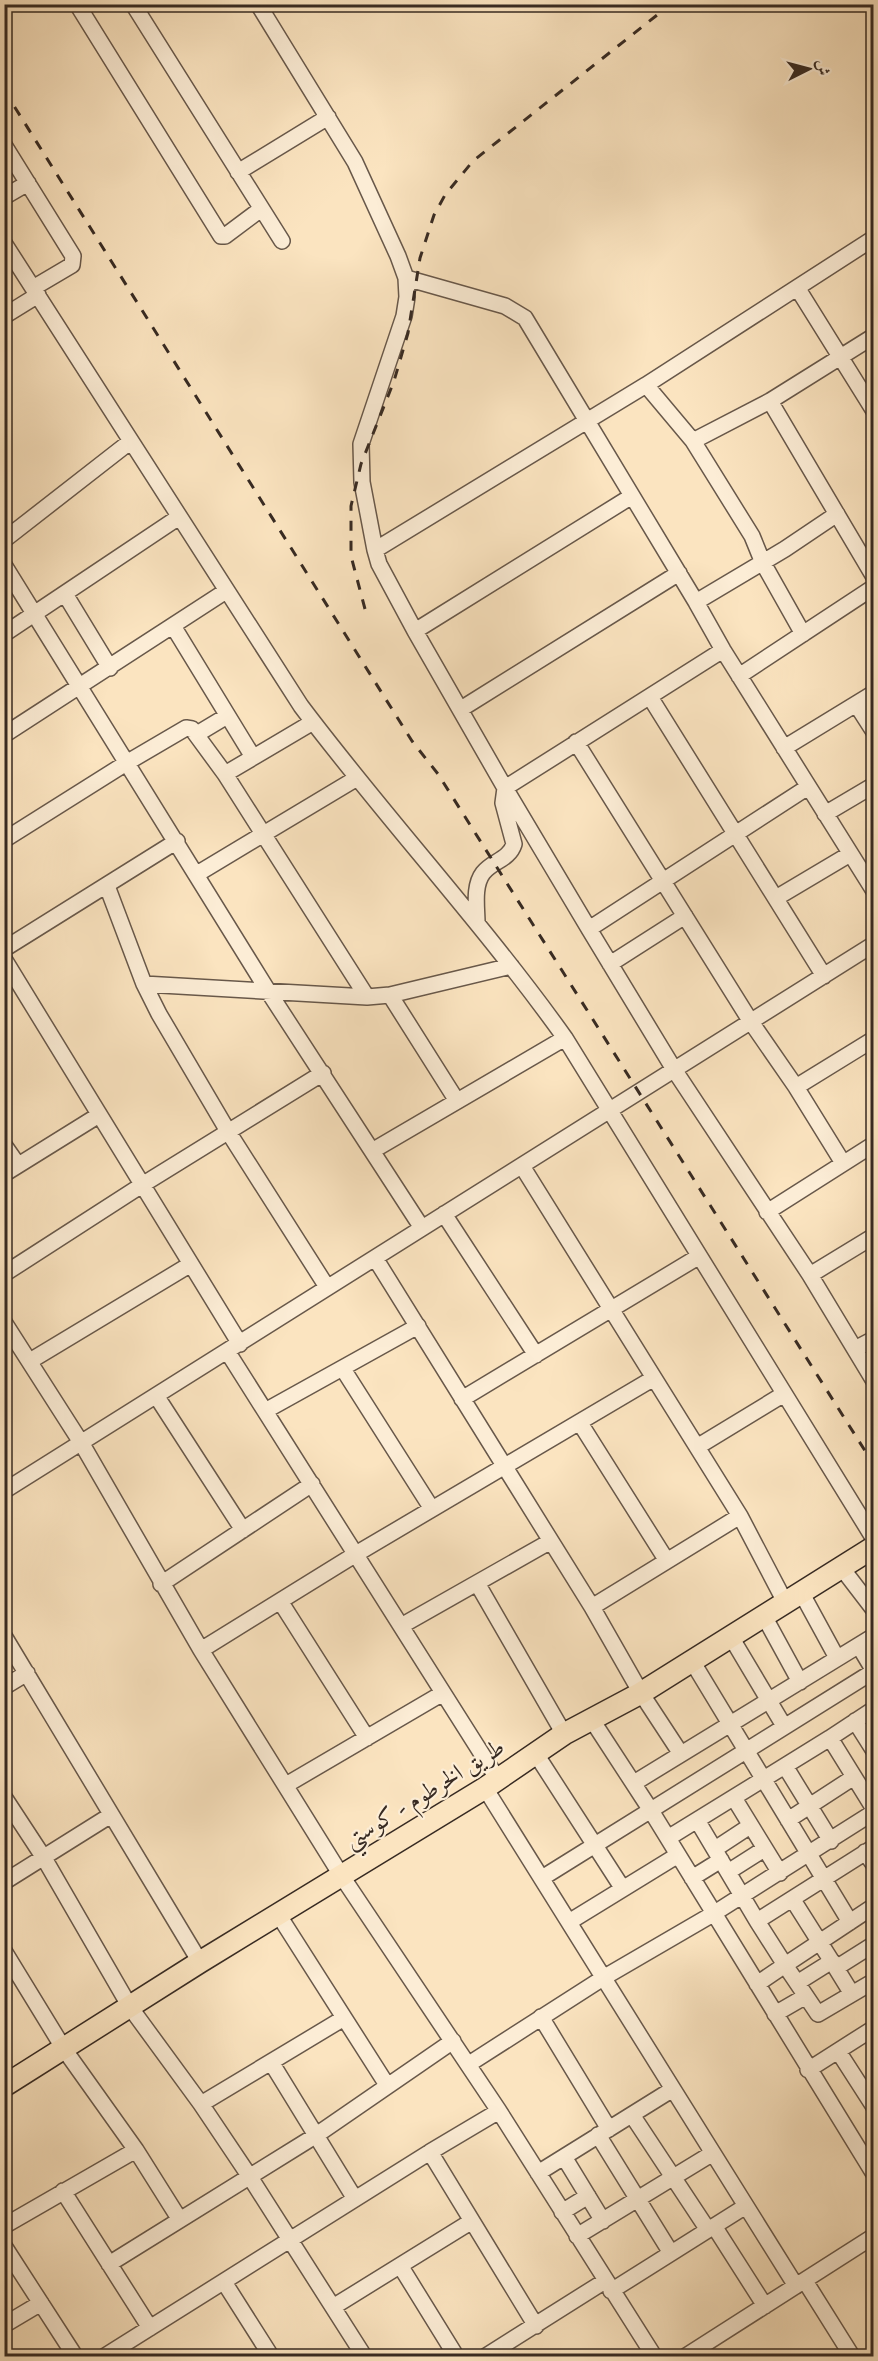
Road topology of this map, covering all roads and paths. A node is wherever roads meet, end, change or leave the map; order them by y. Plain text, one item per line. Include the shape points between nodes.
1 (77, 4) edge
2 (133, 4) edge
3 (258, 4) edge
4 (328, 117) junction
5 (4, 145) edge
6 (238, 172) junction
7 (28, 183) junction
8 (4, 197) edge
9 (261, 209) junction
10 (873, 238) edge
11 (282, 242) dead end
12 (4, 243) edge
13 (406, 278) junction
14 (798, 289) junction
15 (35, 291) junction
16 (4, 316) edge
17 (873, 336) edge
18 (840, 357) junction
19 (646, 385) junction
20 (770, 401) junction
21 (873, 411) edge
22 (586, 421) junction
23 (131, 441) junction
24 (693, 441) junction
25 (632, 496) junction
26 (837, 514) junction
27 (179, 516) junction
28 (4, 540) edge
29 (375, 550) junction
30 (763, 563) junction
31 (4, 565) edge
32 (679, 573) junction
33 (873, 577) edge
34 (873, 588) edge
35 (226, 591) junction
36 (65, 594) junction
37 (696, 602) junction
38 (36, 615) junction
39 (173, 626) junction
40 (416, 631) junction
41 (4, 634) edge
42 (803, 634) junction
43 (723, 650) junction
44 (110, 668) junction
45 (739, 676) junction
46 (80, 687) junction
47 (873, 693) edge
48 (650, 697) junction
49 (856, 704) junction
50 (461, 709) junction
51 (227, 716) junction
52 (314, 722) junction
53 (873, 732) edge
54 (197, 734) junction
55 (4, 735) edge
56 (576, 742) junction
57 (784, 748) junction
58 (253, 758) junction
59 (128, 762) junction
60 (225, 774) junction
61 (357, 778) junction
62 (873, 785) edge
63 (808, 787) junction
64 (505, 788) junction
65 (825, 814) junction
66 (735, 833) junction
67 (262, 835) junction
68 (4, 840) edge
69 (177, 841) junction
70 (850, 854) junction
71 (197, 874) junction
72 (662, 881) junction
73 (107, 886) junction
74 (873, 891) edge
75 (776, 898) junction
76 (685, 916) junction
77 (477, 924) junction
78 (589, 929) junction
79 (873, 944) edge
80 (4, 949) edge
81 (4, 959) edge
82 (610, 964) junction
83 (511, 966) junction
84 (824, 976) junction
85 (144, 984) junction
86 (268, 991) junction
87 (390, 995) junction
88 (367, 998) junction
89 (751, 1022) junction
90 (564, 1038) junction
91 (872, 1044) edge
92 (675, 1071) junction
93 (323, 1073) junction
94 (796, 1087) junction
95 (457, 1101) junction
96 (609, 1112) junction
97 (99, 1115) junction
98 (229, 1133) junction
99 (873, 1144) edge
100 (4, 1145) edge
101 (372, 1151) junction
102 (843, 1163) junction
103 (18, 1166) junction
104 (522, 1166) junction
105 (4, 1174) edge
106 (142, 1185) junction
107 (767, 1212) junction
108 (444, 1214) junction
109 (422, 1228) junction
110 (873, 1236) edge
111 (698, 1257) junction
112 (375, 1258) junction
113 (192, 1264) junction
114 (4, 1274) edge
115 (810, 1275) junction
116 (327, 1287) junction
117 (610, 1309) junction
118 (4, 1322) edge
119 (418, 1326) junction
120 (873, 1339) edge
121 (234, 1347) junction
122 (855, 1349) junction
123 (536, 1355) junction
124 (30, 1361) junction
125 (343, 1369) junction
126 (654, 1378) junction
127 (873, 1381) edge
128 (784, 1394) junction
129 (157, 1396) junction
130 (462, 1399) junction
131 (265, 1411) junction
132 (580, 1423) junction
133 (82, 1444) junction
134 (697, 1447) junction
135 (504, 1467) junction
136 (7, 1484) edge
137 (312, 1484) junction
138 (432, 1509) junction
139 (740, 1516) junction
140 (243, 1530) junction
141 (873, 1539) edge
142 (551, 1541) junction
143 (873, 1547) edge
144 (356, 1554) junction
145 (667, 1561) junction
146 (841, 1567) junction
147 (477, 1583) junction
148 (161, 1584) junction
149 (793, 1597) junction
150 (280, 1601) junction
151 (592, 1607) junction
152 (873, 1610) edge
153 (764, 1616) junction
154 (401, 1626) junction
155 (4, 1636) edge
156 (873, 1636) edge
157 (731, 1637) junction
158 (859, 1646) junction
159 (201, 1650) junction
160 (837, 1658) junction
161 (692, 1661) junction
162 (873, 1671) edge
163 (27, 1673) junction
164 (800, 1682) junction
165 (4, 1687) edge
166 (443, 1693) junction
167 (641, 1693) junction
168 (768, 1701) junction
169 (873, 1709) edge
170 (592, 1720) junction
171 (855, 1721) junction
172 (730, 1724) junction
173 (784, 1726) junction
174 (564, 1734) junction
175 (367, 1738) junction
176 (830, 1738) junction
177 (872, 1746) edge
178 (746, 1749) junction
179 (536, 1754) junction
180 (681, 1754) junction
181 (785, 1766) junction
182 (854, 1777) junction
183 (764, 1779) junction
184 (491, 1783) junction
185 (634, 1783) junction
186 (286, 1785) junction
187 (4, 1797) edge
188 (734, 1798) junction
189 (809, 1806) junction
190 (651, 1809) junction
191 (873, 1811) edge
192 (111, 1815) junction
193 (697, 1820) junction
194 (788, 1820) junction
195 (750, 1826) junction
196 (668, 1838) junction
197 (831, 1840) junction
198 (595, 1845) junction
199 (764, 1849) junction
200 (810, 1854) junction
201 (871, 1854) edge
202 (678, 1855) junction
203 (44, 1858) junction
204 (722, 1860) junction
205 (780, 1872) junction
206 (342, 1875) junction
207 (542, 1878) junction
208 (692, 1878) junction
209 (824, 1879) junction
210 (4, 1882) edge
211 (623, 1889) junction
212 (742, 1896) junction
213 (793, 1899) junction
214 (873, 1906) edge
215 (278, 1914) junction
216 (713, 1914) junction
217 (757, 1921) junction
218 (569, 1922) junction
219 (850, 1922) junction
220 (819, 1942) junction
221 (873, 1944) edge
222 (4, 1951) edge
223 (200, 1962) junction
224 (834, 1964) junction
225 (785, 1965) junction
226 (603, 1978) junction
227 (757, 1984) junction
228 (872, 1985) edge
229 (801, 1989) junction
230 (852, 1994) junction
231 (130, 2007) junction
232 (775, 2014) junction
233 (344, 2018) junction
234 (541, 2018) junction
235 (873, 2028) edge
236 (453, 2041) junction
237 (64, 2049) junction
238 (838, 2051) junction
239 (271, 2062) junction
240 (469, 2064) junction
241 (808, 2070) junction
242 (387, 2085) junction
243 (4, 2086) edge
244 (673, 2090) junction
245 (201, 2103) junction
246 (873, 2107) edge
247 (500, 2111) junction
248 (632, 2115) junction
249 (604, 2132) junction
250 (315, 2136) junction
251 (136, 2150) junction
252 (429, 2152) junction
253 (713, 2153) junction
254 (564, 2157) junction
255 (538, 2173) junction
256 (873, 2174) edge
257 (250, 2176) junction
258 (673, 2177) junction
259 (63, 2191) junction
260 (588, 2196) junction
261 (355, 2199) junction
262 (638, 2199) junction
263 (746, 2206) junction
264 (562, 2212) junction
265 (180, 2220) junction
266 (472, 2221) junction
267 (603, 2221) junction
268 (4, 2226) edge
269 (711, 2228) junction
270 (577, 2236) junction
271 (290, 2241) junction
272 (871, 2242) edge
273 (4, 2246) edge
274 (672, 2253) junction
275 (109, 2264) junction
276 (401, 2267) junction
277 (224, 2282) junction
278 (801, 2284) junction
279 (608, 2286) junction
280 (40, 2303) junction
281 (765, 2306) junction
282 (333, 2307) junction
283 (4, 2325) edge
284 (536, 2326) junction
285 (150, 2328) junction
286 (265, 2354) edge
287 (75, 2356) edge
288 (105, 2356) edge
289 (364, 2356) edge
290 (456, 2356) edge
291 (486, 2356) edge
292 (654, 2356) edge
293 (686, 2356) edge
294 (852, 2356) edge

1 - 9 street via 221,236
2 - 6 street
3 - 4 street
4 - 6 street
4 - 13 street via 355,162
5 - 7 street
6 - 9 street
7 - 8 street
7 - 15 street via 74,256 72,265
9 - 11 street
10 - 14 street
12 - 15 street
13 - 22 street via 505,306 525,318
13 - 29 street via 404,316 361,444 362,482
14 - 18 street
14 - 19 street
15 - 16 street
15 - 23 street
17 - 18 street
18 - 20 street
18 - 21 street
19 - 22 street
19 - 24 street
20 - 24 street
20 - 26 street
22 - 25 street
22 - 29 street
23 - 27 street
23 - 28 street
24 - 30 street via 752,536
25 - 32 street
25 - 40 street
26 - 30 street
26 - 33 street
27 - 35 street
27 - 36 street
29 - 40 street
30 - 37 street
30 - 42 street
31 - 38 street
32 - 37 street
32 - 50 street
34 - 42 street
35 - 39 street
35 - 52 street
36 - 38 street
36 - 44 street
37 - 43 street
38 - 41 street
38 - 46 street
39 - 44 street
39 - 51 street
40 - 50 street
42 - 45 street
43 - 45 street
43 - 48 street
44 - 46 street
45 - 57 street
46 - 55 street
46 - 59 street
47 - 49 street
48 - 56 street
48 - 66 street
49 - 53 street
49 - 57 street
50 - 64 street
51 - 54 street
51 - 58 street
52 - 58 street
52 - 61 street
54 - 59 street via 186,728
54 - 60 street
56 - 64 street
56 - 72 street
57 - 63 street
58 - 60 street
59 - 68 street
59 - 69 street
60 - 67 street
61 - 67 street
61 - 77 street
62 - 65 street
63 - 65 street
63 - 66 street
64 - 77 street via 503,803 514,844 512,851 479,879
64 - 78 street
65 - 70 street
66 - 72 street
66 - 75 street
67 - 71 street
67 - 88 street
69 - 71 street
69 - 73 street
70 - 74 street
70 - 75 street
71 - 86 street
72 - 76 street
72 - 78 street
73 - 80 street
73 - 85 street
75 - 84 street
76 - 82 street
76 - 89 street
77 - 83 street
78 - 82 street
79 - 84 street
81 - 97 street
82 - 92 street
83 - 87 street
83 - 90 street
84 - 89 street
85 - 86 street
85 - 98 street
86 - 88 street
86 - 93 street
87 - 88 street
87 - 95 street
89 - 92 street
89 - 94 street
90 - 95 street
90 - 96 street
91 - 94 street
92 - 96 street
92 - 107 street
93 - 98 street
93 - 101 street
94 - 102 street
95 - 101 street
96 - 104 street
96 - 111 street
97 - 103 street
97 - 106 street
98 - 106 street
98 - 116 street
99 - 102 street
100 - 103 street
101 - 109 street
102 - 107 street
103 - 105 street
104 - 108 street
104 - 117 street
106 - 113 street
106 - 114 street
107 - 115 street
108 - 109 street
108 - 123 street
109 - 112 street
110 - 115 street
111 - 117 street
111 - 128 street
112 - 116 street
112 - 119 street
113 - 121 street
113 - 124 street
115 - 122 street
116 - 121 street
117 - 123 street
117 - 126 street
118 - 124 street
119 - 125 street
119 - 130 street
120 - 122 street
121 - 129 street
121 - 131 street
122 - 127 street
123 - 130 street
124 - 133 street
125 - 131 street
125 - 138 street
126 - 132 street
126 - 134 street
128 - 134 street
128 - 141 street
129 - 133 street
129 - 140 street
130 - 135 street
131 - 137 street
132 - 135 street
132 - 145 street
133 - 136 street
133 - 148 street
134 - 139 street
135 - 138 street
135 - 142 street
137 - 140 street
137 - 144 street
138 - 144 street
139 - 145 street
139 - 149 street
140 - 148 street
142 - 147 street
142 - 151 street
143 - 146 highway, طريق الخرطوم - كوستي
144 - 150 street
144 - 154 street
145 - 151 street
146 - 149 highway, طريق الخرطوم - كوستي
146 - 152 street
147 - 154 street
147 - 174 street
148 - 159 street
149 - 153 highway, طريق الخرطوم - كوستي
149 - 160 street
150 - 159 street
150 - 175 street
151 - 167 street
153 - 157 highway, طريق الخرطوم - كوستي
153 - 164 street
154 - 166 street
155 - 163 street
156 - 158 street
157 - 161 highway, طريق الخرطوم - كوستي
157 - 168 street
158 - 160 street
158 - 162 street
159 - 186 street
160 - 164 street
161 - 167 highway, طريق الخرطوم - كوستي
161 - 172 street
162 - 173 street
163 - 165 street
163 - 192 street
164 - 168 street
166 - 175 street
166 - 184 street
167 - 170 highway, طريق الخرطوم - كوستي
167 - 180 street
168 - 172 street
168 - 173 street
169 - 171 street
170 - 174 highway, طريق الخرطوم - كوستي
170 - 185 street
171 - 176 street
171 - 177 street
172 - 178 street
172 - 180 street
173 - 178 street
174 - 179 highway, طريق الخرطوم - كوستي
175 - 186 street
176 - 181 street
176 - 182 street
178 - 183 street
178 - 190 street
179 - 184 highway, طريق الخرطوم - كوستي
179 - 198 street
180 - 185 street
181 - 183 street
181 - 189 street
182 - 189 street
182 - 191 street
183 - 188 street
183 - 194 street
184 - 206 highway, طريق الخرطوم - كوستي
184 - 207 street
185 - 190 street
186 - 206 street
187 - 203 street
188 - 193 street
188 - 195 street
189 - 194 street
189 - 197 street
190 - 196 street
190 - 198 street
191 - 197 street
192 - 203 street
192 - 223 street
193 - 196 street
193 - 204 street
194 - 200 street
195 - 199 street
195 - 204 street
196 - 202 street
197 - 200 street
198 - 207 street
198 - 211 street
199 - 204 street
199 - 205 street
200 - 205 street
200 - 209 street
201 - 209 street
202 - 208 street
202 - 211 street
203 - 210 street
203 - 231 street
204 - 208 street
204 - 212 street
205 - 212 street
206 - 215 highway, طريق الخرطوم - كوستي
206 - 236 street
207 - 218 street
208 - 216 street
209 - 213 street
209 - 219 street
211 - 218 street
212 - 216 street
212 - 217 street
213 - 217 street
213 - 220 street
214 - 219 street
215 - 223 highway, طريق الخرطوم - كوستي
215 - 233 street
216 - 226 street
216 - 227 street
217 - 225 street
218 - 226 street
219 - 220 street
220 - 224 street
220 - 225 street
221 - 224 street
222 - 237 street
223 - 231 highway, طريق الخرطوم - كوستي
224 - 229 street
224 - 230 street
225 - 227 street
225 - 229 street
226 - 234 street
226 - 244 street
227 - 232 street
228 - 230 street
229 - 230 street via 818,2014
229 - 232 street
231 - 237 highway, طريق الخرطوم - كوستي
231 - 245 street
232 - 241 street
233 - 239 street
233 - 242 street
234 - 240 street
234 - 249 street
235 - 238 street
236 - 240 street
236 - 242 street
237 - 243 highway, طريق الخرطوم - كوستي
237 - 251 street
238 - 241 street
238 - 246 street
239 - 245 street
239 - 250 street
240 - 247 street
241 - 256 street
242 - 250 street
244 - 248 street
244 - 253 street
245 - 257 street
247 - 252 street
247 - 255 street
248 - 249 street
248 - 258 street
249 - 254 street
249 - 262 street
250 - 257 street
250 - 261 street
251 - 259 street
251 - 265 street
252 - 261 street
252 - 266 street
253 - 258 street
253 - 263 street
254 - 255 street
254 - 260 street
255 - 264 street
257 - 265 street
257 - 271 street
258 - 262 street
258 - 269 street
259 - 268 street
259 - 275 street
260 - 264 street
260 - 267 street
261 - 271 street
262 - 267 street
262 - 274 street
263 - 269 street
263 - 278 street
264 - 270 street
265 - 275 street
266 - 276 street
266 - 284 street
267 - 270 street
269 - 274 street
269 - 281 street
270 - 279 street
271 - 277 street
271 - 282 street
272 - 278 street
273 - 280 street
274 - 279 street
275 - 285 street
276 - 282 street
276 - 290 street
277 - 285 street
277 - 286 street
278 - 281 street
278 - 294 street
279 - 284 street
279 - 292 street
280 - 283 street
280 - 287 street
281 - 293 street
282 - 289 street
284 - 291 street
285 - 288 street

